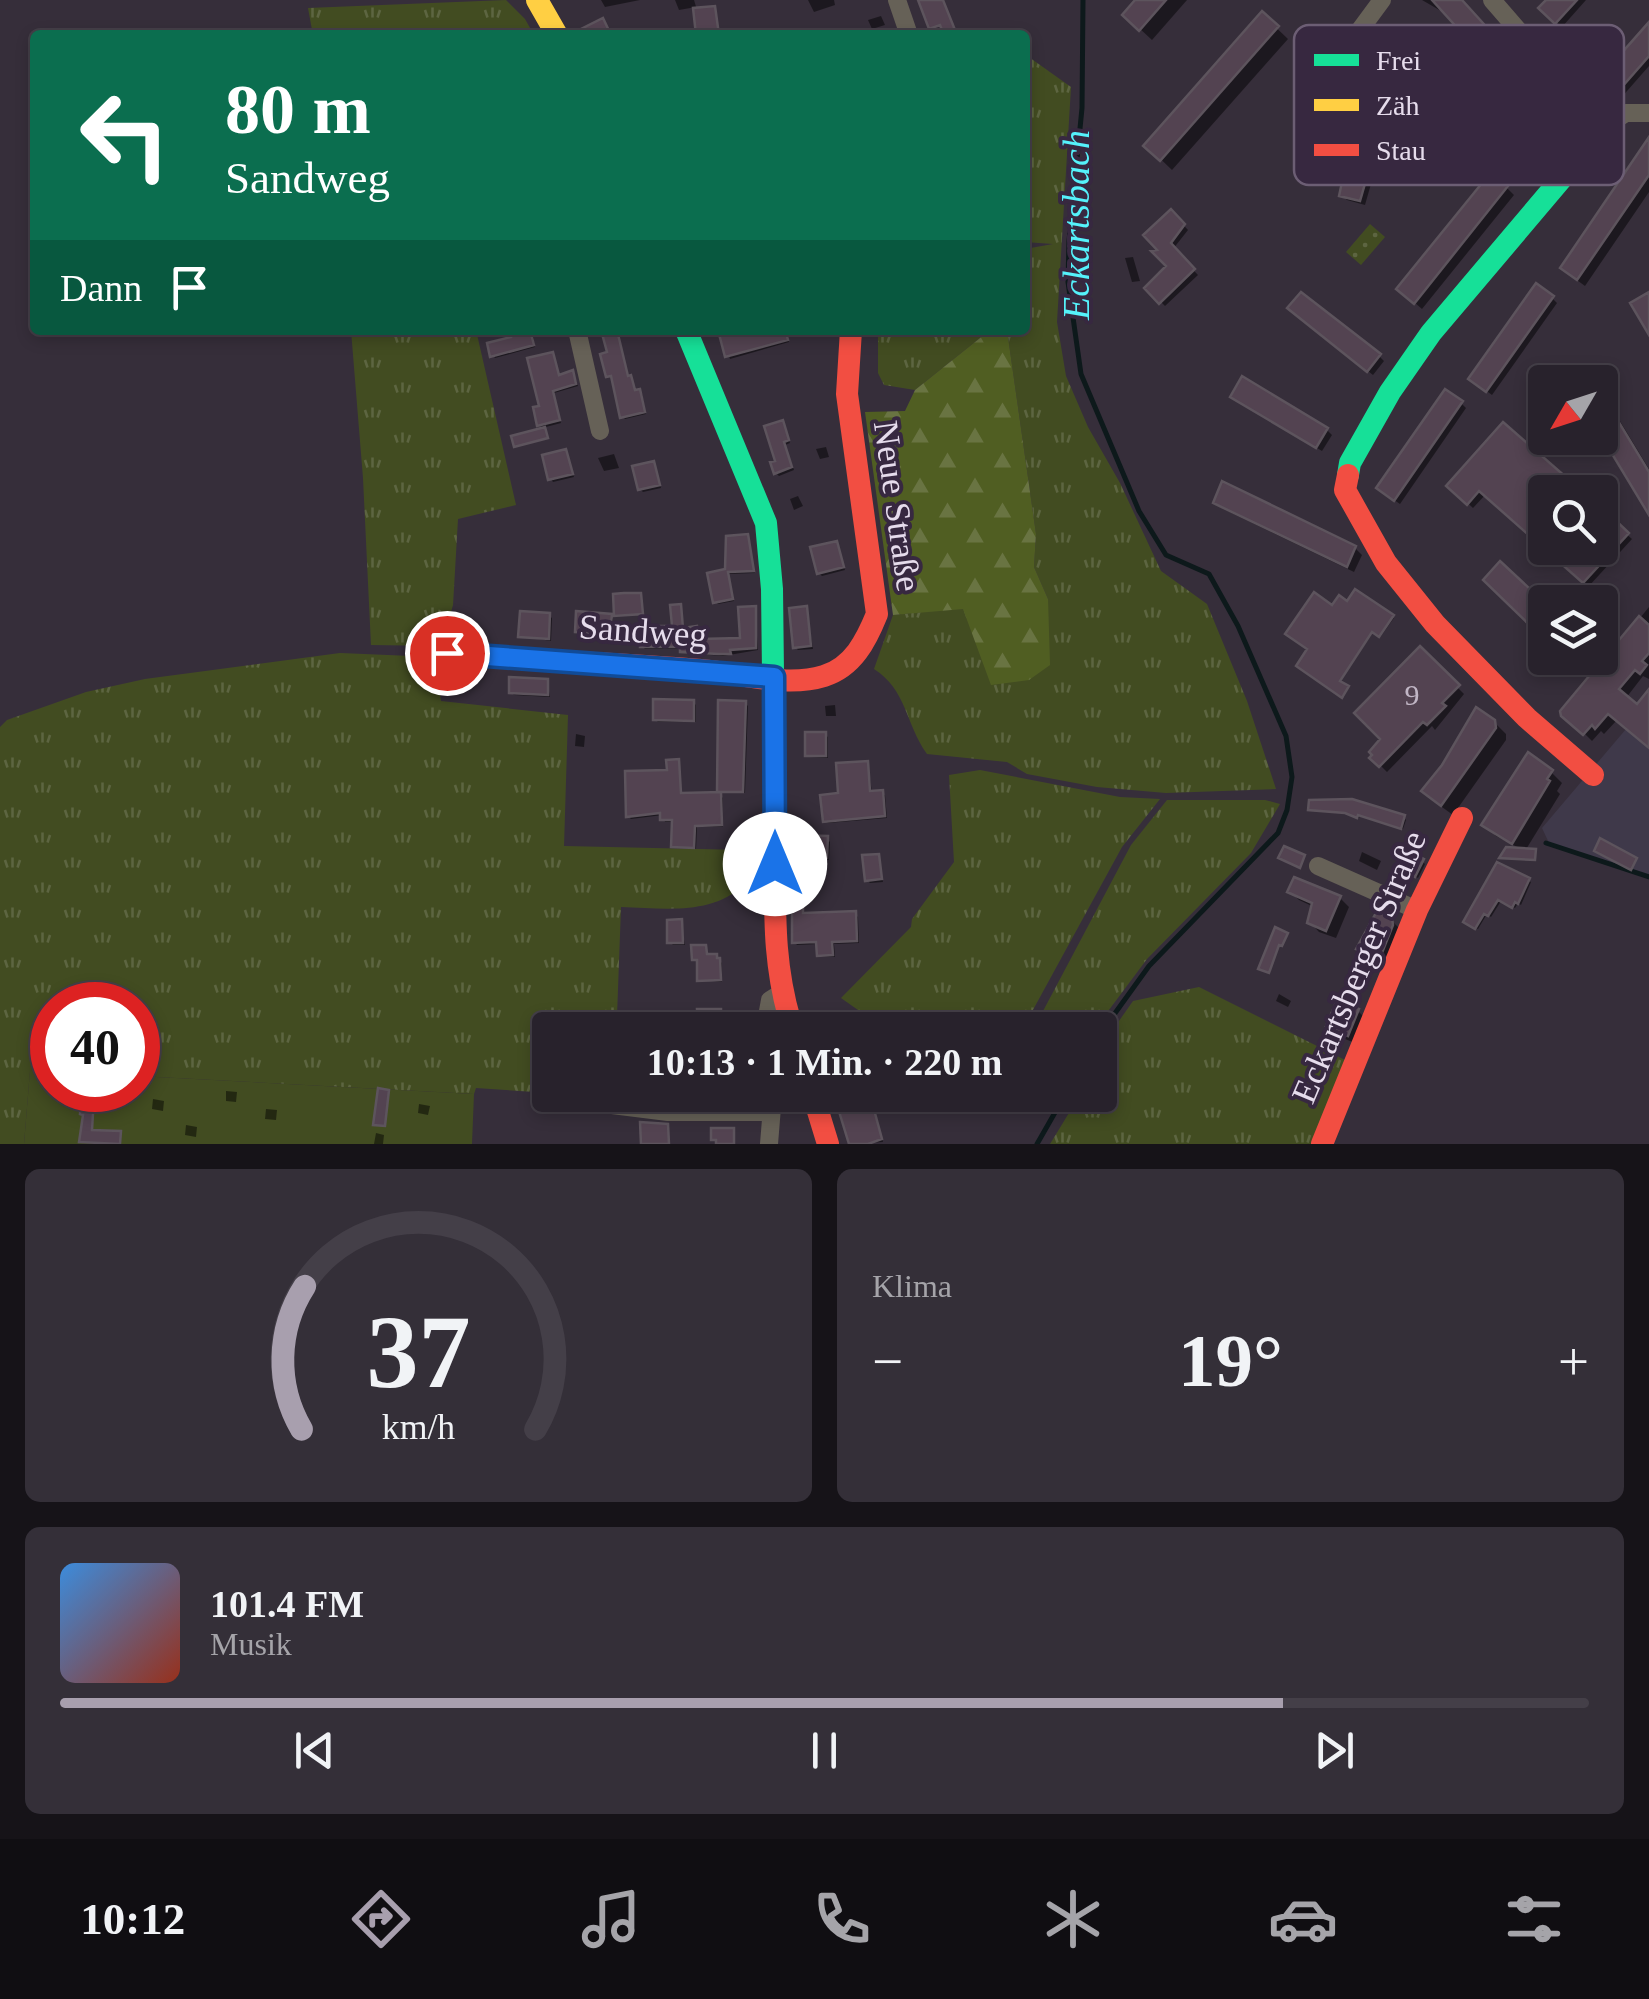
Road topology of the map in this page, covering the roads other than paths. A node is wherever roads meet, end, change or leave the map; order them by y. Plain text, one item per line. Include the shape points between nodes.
1 (537, 0) edge
2 (896, 0) edge
3 (1382, 0) edge
4 (1492, 0) edge
5 (1364, 25) edge
6 (1514, 25) edge
7 (554, 30) edge
8 (907, 30) edge
9 (1649, 112) edge
10 (1624, 114) edge
11 (1556, 185) edge
12 (578, 335) edge
13 (688, 335) edge
14 (852, 335) edge
15 (600, 431) dead end
16 (447, 653) dead end
17 (774, 677) junction
18 (1593, 775) dead end
19 (1462, 818) dead end
20 (1318, 866) dead end
21 (1417, 910) junction
22 (780, 993) junction
23 (768, 1012) edge
24 (786, 1012) edge
25 (771, 1112) edge
26 (819, 1112) edge
27 (769, 1144) edge
28 (828, 1144) edge
29 (1322, 1144) edge

1 - 7 street
2 - 8 street
3 - 5 street
4 - 6 street
9 - 10 street
11 - 18 street via 1390,392 1350,463 1344,490 1386,563 1435,624
12 - 15 street
13 - 17 street via 766,524
14 - 17 street, Neue Straße via 847,394 877,614 850,663 802,682
16 - 17 street, Sandweg
17 - 22 street
19 - 21 street, Eckartsberger Straße
20 - 21 street
21 - 29 street, Eckartsberger Straße
22 - 23 street
22 - 24 street
25 - 27 street
26 - 28 street

